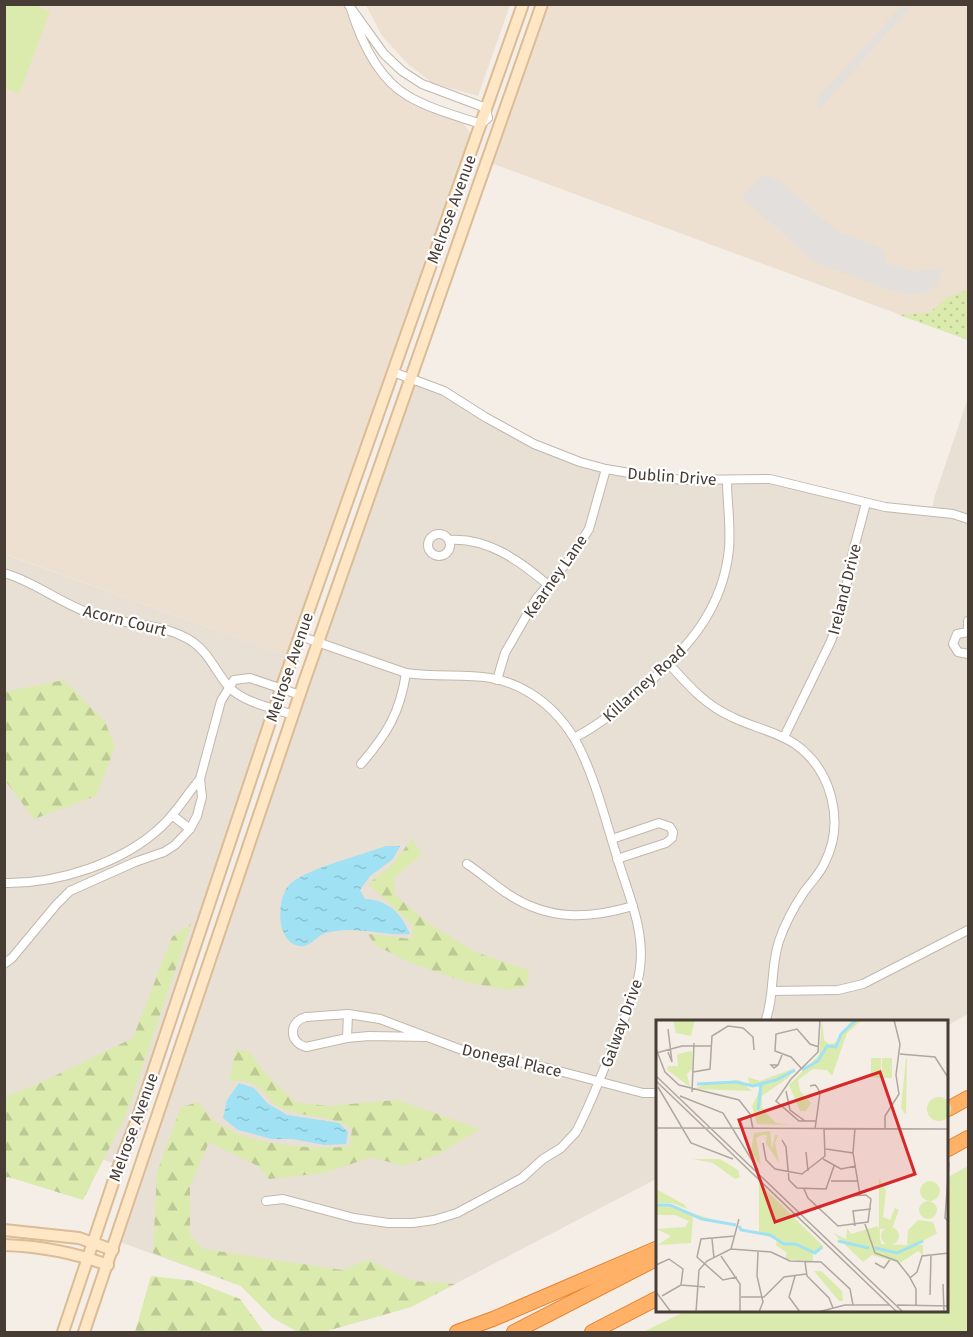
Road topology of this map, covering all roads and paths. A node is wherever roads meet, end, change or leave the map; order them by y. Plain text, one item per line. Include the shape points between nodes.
1 (523, 4) edge
2 (542, 4) edge
3 (350, 7) edge
4 (486, 108) junction
5 (481, 124) junction
6 (393, 372) junction
7 (410, 379) junction
8 (606, 469) junction
9 (727, 480) junction
10 (866, 503) junction
11 (969, 519) edge
12 (450, 540) dead end
13 (4, 573) edge
14 (547, 584) junction
15 (969, 621) edge
16 (968, 631) edge
17 (300, 636) junction
18 (318, 642) junction
19 (969, 654) edge
20 (669, 664) junction
21 (406, 673) junction
22 (497, 680) junction
23 (229, 687) junction
24 (281, 689) junction
25 (300, 695) junction
26 (275, 709) junction
27 (293, 716) junction
28 (784, 737) junction
29 (574, 738) junction
30 (361, 764) dead end
31 (200, 779) junction
32 (172, 815) junction
33 (190, 829) junction
34 (612, 839) junction
35 (617, 859) junction
36 (467, 864) dead end
37 (83, 870) junction
38 (89, 881) junction
39 (4, 883) edge
40 (633, 906) junction
41 (969, 930) edge
42 (4, 964) edge
43 (772, 991) junction
44 (348, 1014) junction
45 (766, 1020) edge
46 (426, 1037) junction
47 (347, 1038) junction
48 (599, 1081) junction
49 (656, 1093) edge
50 (969, 1098) edge
51 (949, 1108) edge
52 (969, 1138) edge
53 (949, 1148) edge
54 (266, 1201) dead end
55 (4, 1230) edge
56 (94, 1243) junction
57 (4, 1245) edge
58 (656, 1249) edge
59 (113, 1250) junction
60 (89, 1258) junction
61 (656, 1259) edge
62 (108, 1265) junction
63 (656, 1299) edge
64 (656, 1299) edge
65 (63, 1332) edge
66 (84, 1332) edge
67 (457, 1332) edge
68 (514, 1332) edge
69 (591, 1332) edge
70 (597, 1332) edge

1 - 4 main road, Melrose Avenue
2 - 7 main road, Melrose Avenue
3 - 4 street via 384,54 402,71 422,84
3 - 5 street via 360,38 391,83 408,96
4 - 5 main road, Melrose Avenue
5 - 6 main road, Melrose Avenue
6 - 7 street, Dublin Drive
6 - 17 main road, Melrose Avenue
7 - 8 street, Dublin Drive via 444,391 534,444
7 - 18 main road, Melrose Avenue
8 - 9 street, Dublin Drive via 659,478
8 - 14 street, Kearney Lane via 589,529
9 - 10 street, Dublin Drive via 770,479
9 - 20 street, Killarney Road via 729,550 718,592 698,631
10 - 11 street, Dublin Drive
10 - 28 street, Ireland Drive via 842,609
12 - 14 street via 473,541 494,548
13 - 23 street, Acorn Court via 75,608 182,636 205,652
14 - 22 street, Kearney Lane via 505,653
15 - 16 street
16 - 19 street via 957,634 953,644 958,652
17 - 18 street, Galway Drive
17 - 24 main road, Melrose Avenue
18 - 21 street, Galway Drive
18 - 25 main road, Melrose Avenue
20 - 28 street via 694,692 719,711
20 - 29 street, Killarney Road via 611,716
21 - 22 street, Galway Drive
21 - 30 street via 395,716
22 - 29 street, Galway Drive via 543,702
23 - 24 street via 234,680 250,678
23 - 26 street via 240,696
23 - 31 street via 221,701
24 - 25 street
24 - 26 main road, Melrose Avenue
25 - 27 main road, Melrose Avenue
26 - 27 street
26 - 56 main road, Melrose Avenue
27 - 59 main road, Melrose Avenue
28 - 43 street via 818,767 830,792 835,820 826,862 796,904 779,942
29 - 34 street, Galway Drive
31 - 32 street
31 - 33 street via 202,797
32 - 33 street
32 - 37 street via 138,845
33 - 38 street via 164,852
34 - 35 street, Galway Drive
34 - 35 street via 659,824 673,832 666,843
35 - 40 street, Galway Drive
36 - 40 street via 508,894 541,910 592,916
37 - 38 street
37 - 39 street via 36,882
38 - 42 street via 70,891
40 - 48 street, Galway Drive via 641,947 639,978
41 - 43 street via 856,986
43 - 45 street
44 - 46 street, Donegal Place via 395,1023
44 - 47 street
44 - 47 street, Donegal Place via 300,1018 292,1029 295,1041 306,1047
46 - 47 street, Donegal Place
46 - 48 street, Donegal Place via 470,1053
48 - 49 street, Donegal Place
48 - 54 street, Galway Drive via 570,1141 522,1178 456,1213 434,1220 388,1223 283,1199
50 - 51 highway
52 - 53 highway
55 - 56 main road
56 - 59 main road
56 - 60 main road, Melrose Avenue
57 - 60 main road
58 - 67 highway
59 - 62 main road, Melrose Avenue
60 - 62 main road
60 - 65 main road, Melrose Avenue
61 - 68 highway
62 - 66 main road, Melrose Avenue
63 - 69 highway
64 - 70 highway

